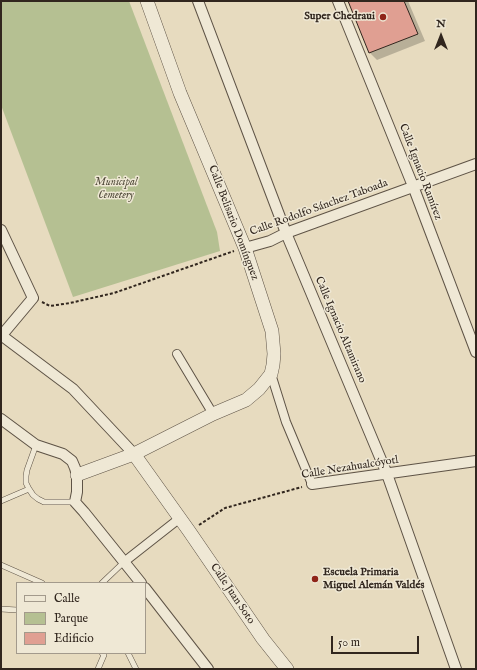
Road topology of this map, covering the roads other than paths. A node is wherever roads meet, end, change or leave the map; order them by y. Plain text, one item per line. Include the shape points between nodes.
1 (147, 1) edge
2 (198, 1) edge
3 (338, 1) edge
4 (476, 164) edge
5 (413, 186) junction
6 (1, 230) edge
7 (286, 233) junction
8 (245, 248) junction
9 (1, 335) edge
10 (476, 352) edge
11 (177, 354) dead end
12 (271, 374) junction
13 (213, 414) junction
14 (1, 420) edge
15 (36, 445) junction
16 (134, 454) junction
17 (476, 461) edge
18 (387, 474) junction
19 (77, 475) junction
20 (312, 484) joint
21 (29, 490) junction
22 (1, 501) edge
23 (75, 502) junction
24 (180, 518) junction
25 (124, 562) junction
26 (1, 565) edge
27 (40, 582) edge
28 (103, 582) edge
29 (140, 582) edge
30 (146, 589) edge
31 (1, 609) edge
32 (16, 610) edge
33 (103, 654) edge
34 (128, 654) edge
35 (98, 669) edge
36 (136, 669) edge
37 (208, 669) edge
38 (287, 669) edge
39 (456, 669) edge

1 - 8 street, Calle Belisario Domínguez via 180,93
2 - 7 street, Calle Ignacio Altamirano
3 - 5 street, Calle Ignacio Ramírez
4 - 5 street, Calle Rodolfo Sánchez Taboada
5 - 7 street, Calle Rodolfo Sánchez Taboada
5 - 10 street, Calle Ignacio Ramírez
6 - 9 street via 33,298
7 - 8 street, Calle Rodolfo Sánchez Taboada via 270,241
7 - 18 street, Calle Ignacio Altamirano
8 - 12 street, Calle Belisario Domínguez via 272,331 274,354
9 - 16 street via 73,389
11 - 13 street
12 - 13 street via 246,400
12 - 20 street via 286,422
13 - 16 street
14 - 15 street
15 - 19 street via 63,454 72,461
15 - 21 lane via 26,476
16 - 19 street
16 - 24 street, Calle Juan Soto
17 - 18 street, Calle Nezahualcóyotl
18 - 20 street, Calle Nezahualcóyotl
18 - 39 street, Calle Ignacio Altamirano
19 - 23 street
21 - 22 lane
21 - 23 lane via 44,502
23 - 25 street
24 - 25 street
24 - 38 street, Calle Juan Soto via 263,639
25 - 28 lane
25 - 29 street
26 - 27 lane
30 - 37 street
31 - 32 lane
33 - 35 lane
34 - 36 lane

